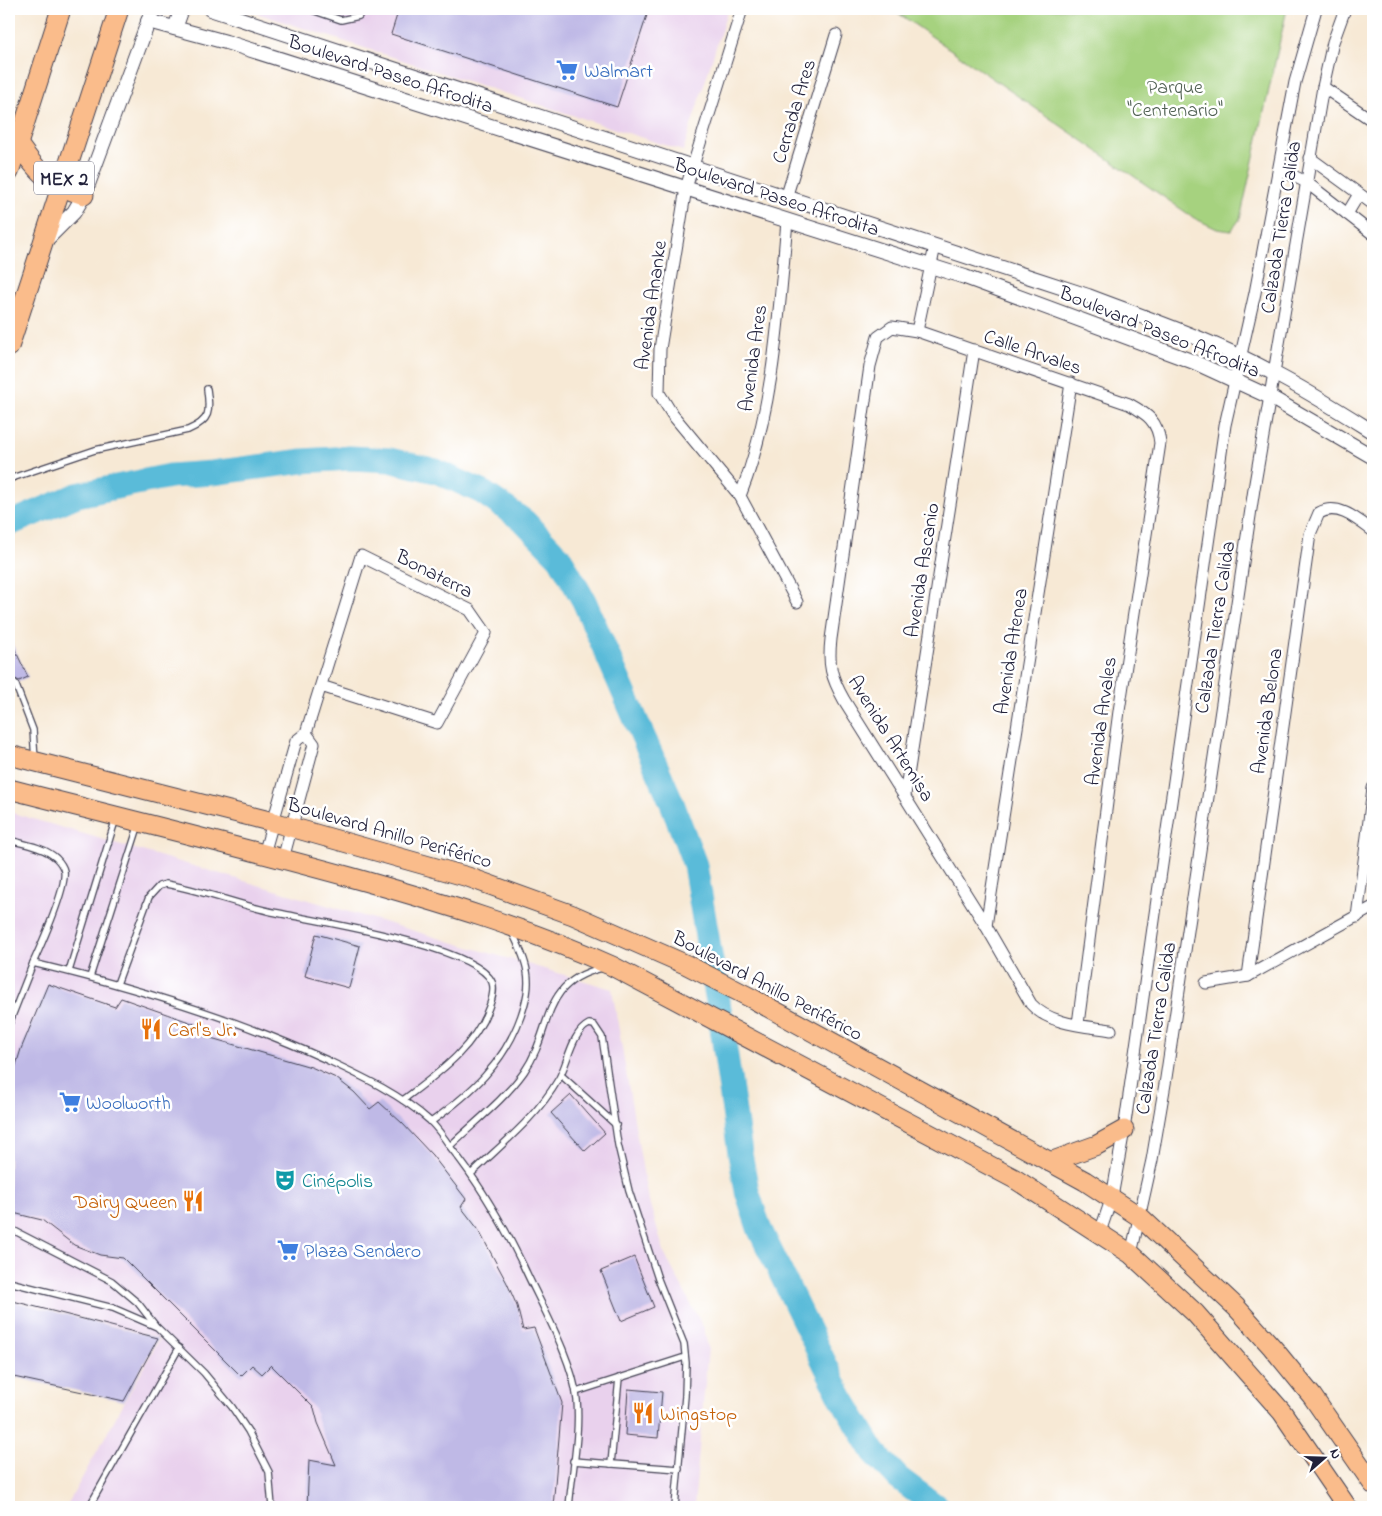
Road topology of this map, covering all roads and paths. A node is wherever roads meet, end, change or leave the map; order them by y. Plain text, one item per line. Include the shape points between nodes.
1 (61, 9) edge
2 (119, 9) edge
3 (182, 9) edge
4 (210, 9) edge
5 (309, 9) edge
6 (361, 9) edge
7 (742, 9) edge
8 (1316, 9) edge
9 (1345, 9) edge
10 (151, 15) edge
11 (174, 28) junction
12 (836, 36) dead end
13 (1323, 87) junction
14 (1373, 121) edge
15 (18, 144) junction
16 (1310, 158) junction
17 (691, 167) junction
18 (1278, 169) junction
19 (9, 172) edge
20 (1306, 182) junction
21 (60, 188) junction
22 (686, 188) junction
23 (1359, 194) junction
24 (84, 195) junction
25 (786, 198) junction
26 (1373, 204) edge
27 (1347, 214) junction
28 (787, 221) junction
29 (1373, 234) edge
30 (42, 244) junction
31 (935, 246) junction
32 (930, 266) junction
33 (892, 328) joint
34 (917, 331) junction
35 (9, 347) edge
36 (974, 350) junction
37 (1240, 357) junction
38 (1275, 373) junction
39 (1234, 380) junction
40 (1072, 383) junction
41 (207, 389) dead end
42 (1270, 397) junction
43 (1157, 424) joint
44 (1373, 432) edge
45 (1373, 457) edge
46 (9, 479) edge
47 (740, 496) junction
48 (1373, 531) edge
49 (797, 602) dead end
50 (15, 683) dead end
51 (321, 686) junction
52 (306, 733) junction
53 (9, 755) edge
54 (36, 762) junction
55 (284, 781) junction
56 (302, 787) junction
57 (1373, 788) edge
58 (9, 789) edge
59 (905, 795) junction
60 (116, 816) junction
61 (140, 822) junction
62 (282, 824) junction
63 (9, 840) edge
64 (264, 854) junction
65 (283, 859) junction
66 (1373, 907) edge
67 (1357, 917) junction
68 (508, 924) junction
69 (986, 926) junction
70 (33, 963) junction
71 (612, 966) junction
72 (69, 971) junction
73 (1248, 976) junction
74 (90, 977) junction
75 (1206, 983) dead end
76 (117, 984) junction
77 (9, 1024) edge
78 (1078, 1024) junction
79 (1112, 1030) dead end
80 (561, 1074) junction
81 (403, 1100) junction
82 (431, 1122) junction
83 (616, 1125) junction
84 (1124, 1130) junction
85 (450, 1146) junction
86 (1050, 1162) junction
87 (471, 1174) junction
88 (1112, 1198) junction
89 (1140, 1217) junction
90 (9, 1228) edge
91 (1100, 1232) junction
92 (1131, 1254) junction
93 (9, 1282) edge
94 (157, 1327) junction
95 (179, 1348) junction
96 (685, 1357) junction
97 (618, 1378) junction
98 (576, 1392) junction
99 (573, 1461) junction
100 (611, 1464) junction
101 (679, 1469) junction
102 (1373, 1484) edge
103 (89, 1507) edge
104 (272, 1507) edge
105 (569, 1507) edge
106 (676, 1507) edge
107 (1347, 1507) edge

1 - 15 main road, MEX 2
2 - 21 main road, MEX 2
3 - 11 street
4 - 17 street, Boulevard Paseo Afrodita
5 - 6 lane via 341,20 359,16
7 - 17 street, Avenida Ananke
8 - 18 street, Calzada Tierra Calida via 1296,82
9 - 13 street, Calzada Tierra Calida via 1333,42
10 - 11 street, Boulevard Paseo Afrodita
10 - 24 street
11 - 22 street, Boulevard Paseo Afrodita
12 - 25 street, Cerrada Ares
13 - 14 street
13 - 16 street, Calzada Tierra Calida
15 - 19 main road, MEX 2
15 - 21 main road via 34,167
16 - 20 street, Calzada Tierra Calida
16 - 23 street
17 - 22 street, Avenida Ananke
17 - 25 street, Boulevard Paseo Afrodita
18 - 20 street
18 - 37 street, Calzada Tierra Calida
20 - 27 street
20 - 38 street, Calzada Tierra Calida
21 - 24 main road
21 - 30 main road, MEX 2
22 - 28 street, Boulevard Paseo Afrodita
22 - 47 street, Avenida Ananke via 660,349 659,393 672,414
23 - 26 street
23 - 27 street
24 - 30 street via 74,212
25 - 31 street, Boulevard Paseo Afrodita
27 - 29 street
28 - 32 street, Boulevard Paseo Afrodita
28 - 47 street, Avenida Ares via 769,388 759,442
30 - 35 main road, MEX 2
31 - 32 street
31 - 37 street, Boulevard Paseo Afrodita via 1088,296
32 - 34 street
32 - 39 street, Boulevard Paseo Afrodita via 1194,362
33 - 34 street, Calle Arvales
33 - 59 street, Avenida Artemisa via 882,332 874,345 829,661 844,700
34 - 36 street, Calle Arvales
36 - 40 street, Calle Arvales
36 - 59 street, Avenida Ascanio
37 - 38 street, Boulevard Paseo Afrodita
37 - 39 street, Calzada Tierra Calida
38 - 42 street, Calzada Tierra Calida
38 - 44 street, Boulevard Paseo Afrodita
39 - 42 street, Boulevard Paseo Afrodita
39 - 84 street, Calzada Tierra Calida via 1209,531
40 - 43 street, Calle Arvales via 1129,404
40 - 69 street, Avenida Atenea
41 - 46 lane via 207,418 200,425 95,450
42 - 45 street, Boulevard Paseo Afrodita
42 - 89 street, Calzada Tierra Calida via 1169,1059
43 - 78 street, Avenida Arvales via 1160,443 1119,711
47 - 49 street, Avenida Ananke
48 - 73 street, Avenida Belona via 1355,518 1332,509 1319,513 1310,534
50 - 54 lane via 33,730
51 - 51 street, Bonaterra via 361,556 470,610 486,633 437,723
51 - 52 street, Bonaterra
52 - 55 street via 296,741
52 - 56 street via 314,744
53 - 54 main road, Boulevard Anillo Periférico
54 - 62 main road, Boulevard Anillo Periférico
55 - 56 street
55 - 62 street
56 - 62 street
57 - 67 street
58 - 60 main road
59 - 69 street, Avenida Artemisa
60 - 61 main road
60 - 72 lane
61 - 64 main road
61 - 74 lane
62 - 64 street
62 - 65 street
62 - 86 main road, Boulevard Anillo Periférico via 468,877 573,914 687,965 755,1000
63 - 70 lane via 48,853 64,871 53,913
64 - 65 main road
65 - 68 main road
66 - 67 street
67 - 73 street
68 - 71 main road
68 - 82 lane via 527,969 528,983 515,1032 488,1076
69 - 78 street, Avenida Artemisa via 1035,1008 1049,1017
70 - 72 lane
70 - 77 lane
71 - 85 lane via 586,972 561,989 524,1072
71 - 91 main road via 1015,1179
72 - 74 lane
73 - 75 street
74 - 76 lane
76 - 81 lane via 247,1027 302,1049 369,1080
76 - 81 lane via 149,897 159,886 166,884 268,911 381,934 470,962 492,981 494,989 487,1013 463,1051
78 - 79 street, Avenida Artemisa
80 - 83 lane
80 - 83 lane via 578,1032 589,1024 594,1025 602,1037
80 - 87 lane via 536,1112
81 - 82 lane
82 - 85 lane
83 - 96 lane via 629,1191 658,1279 679,1329
84 - 86 main road via 1097,1145
84 - 88 street, Calzada Tierra Calida
85 - 87 lane
86 - 88 main road, Boulevard Anillo Periférico
87 - 98 lane via 518,1255 559,1345
88 - 89 main road, Boulevard Anillo Periférico
88 - 91 street, Calzada Tierra Calida
89 - 92 street, Calzada Tierra Calida
89 - 102 main road, Boulevard Anillo Periférico via 1236,1307 1272,1347 1312,1396
90 - 94 lane via 112,1281 138,1303
91 - 92 main road
92 - 107 main road via 1195,1313 1282,1412
93 - 94 lane via 113,1308
94 - 95 lane
95 - 103 lane
95 - 104 lane via 215,1387 248,1431 269,1472
96 - 97 lane
96 - 101 lane
97 - 98 lane
97 - 100 lane
98 - 99 lane
99 - 100 lane
99 - 105 lane
100 - 101 lane
101 - 106 lane

